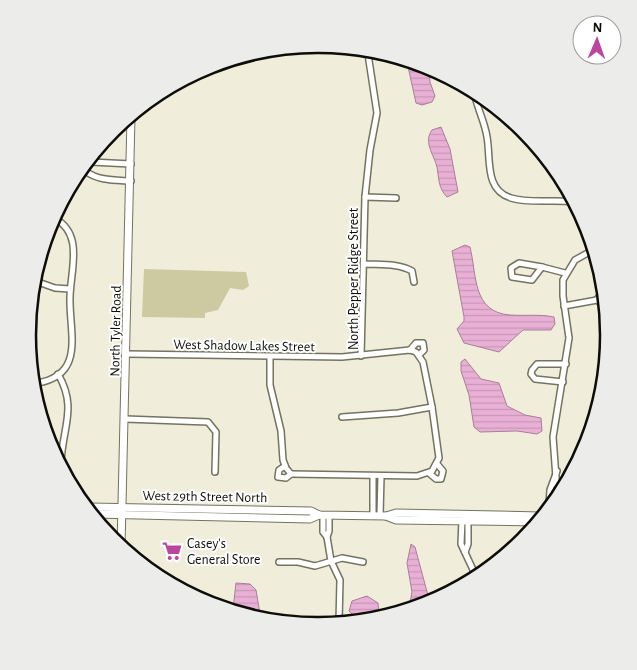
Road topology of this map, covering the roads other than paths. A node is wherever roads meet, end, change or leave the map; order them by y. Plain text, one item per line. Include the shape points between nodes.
1 (368, 57) edge
2 (477, 101) edge
3 (131, 124) edge
4 (96, 162) edge
5 (131, 164) junction
6 (88, 173) edge
7 (131, 181) junction
8 (365, 197) junction
9 (396, 198) dead end
10 (567, 202) edge
11 (60, 222) edge
12 (588, 253) edge
13 (364, 264) junction
14 (542, 267) junction
15 (565, 274) junction
16 (414, 282) dead end
17 (41, 283) edge
18 (70, 289) junction
19 (597, 300) edge
20 (564, 306) junction
21 (410, 350) junction
22 (127, 354) junction
23 (419, 355) junction
24 (361, 356) junction
25 (270, 358) junction
26 (566, 364) junction
27 (58, 374) junction
28 (41, 381) edge
29 (563, 382) junction
30 (432, 407) junction
31 (342, 416) dead end
32 (125, 419) junction
33 (62, 454) edge
34 (437, 464) junction
35 (285, 466) junction
36 (557, 471) junction
37 (215, 472) dead end
38 (429, 473) junction
39 (292, 474) junction
40 (373, 476) junction
41 (381, 476) junction
42 (557, 486) edge
43 (550, 497) edge
44 (95, 507) edge
45 (122, 511) junction
46 (100, 513) edge
47 (324, 515) junction
48 (380, 516) junction
49 (535, 516) edge
50 (465, 518) junction
51 (530, 522) edge
52 (462, 536) junction
53 (468, 536) junction
54 (122, 538) edge
55 (465, 553) junction
56 (331, 561) junction
57 (279, 562) dead end
58 (363, 562) dead end
59 (474, 571) edge
60 (339, 617) edge

1 - 8 street, North Pepper Ridge Street via 377,113
2 - 10 street via 488,138 491,178 502,194 520,200
3 - 5 main road, North Tyler Road
4 - 5 street
5 - 7 main road, North Tyler Road
6 - 7 street via 104,180
7 - 22 main road, North Tyler Road
8 - 9 street
8 - 13 street, North Pepper Ridge Street
11 - 18 street via 66,227 74,249
12 - 15 street via 575,260
13 - 16 street via 399,266 412,271
13 - 24 street, North Pepper Ridge Street
14 - 14 street via 519,263 511,268 511,276 518,280 532,280
14 - 15 street
15 - 20 street via 562,288
17 - 18 street
18 - 27 street via 73,349 68,363
19 - 20 street
20 - 26 street via 569,338
21 - 23 street
21 - 23 street, North Pepper Ridge Street via 416,342 423,343 424,350
21 - 24 street, North Pepper Ridge Street
22 - 25 street, West Shadow Lakes Street
22 - 32 main road, North Tyler Road
23 - 30 street
24 - 25 street, West Shadow Lakes Street
25 - 35 street via 270,384
26 - 29 street
26 - 29 street via 537,364 531,374 535,379
27 - 28 street
27 - 33 street via 65,386 70,408
29 - 36 street via 553,437
30 - 31 street via 398,413
30 - 34 street via 439,458
32 - 37 street via 208,422 216,432
32 - 45 main road, North Tyler Road
34 - 38 street
34 - 38 street via 443,471 441,479
35 - 39 street
35 - 39 street via 279,470 278,477 286,478
36 - 42 street
36 - 43 street
38 - 41 street
39 - 40 street
40 - 41 street
40 - 48 street
41 - 48 street
44 - 45 main road, West 29th Street North
45 - 46 main road, West 29th Street North
45 - 47 main road, West 29th Street North via 311,511
45 - 54 main road, North Tyler Road
47 - 48 main road, West 29th Street North
47 - 56 street via 323,532
48 - 50 main road, West 29th Street North via 396,513
49 - 50 main road, West 29th Street North
50 - 51 main road, West 29th Street North
50 - 52 street
50 - 53 street
52 - 53 street
52 - 55 street
53 - 55 street
55 - 59 street
56 - 57 street via 315,566
56 - 58 street via 348,558
56 - 60 street via 340,580

